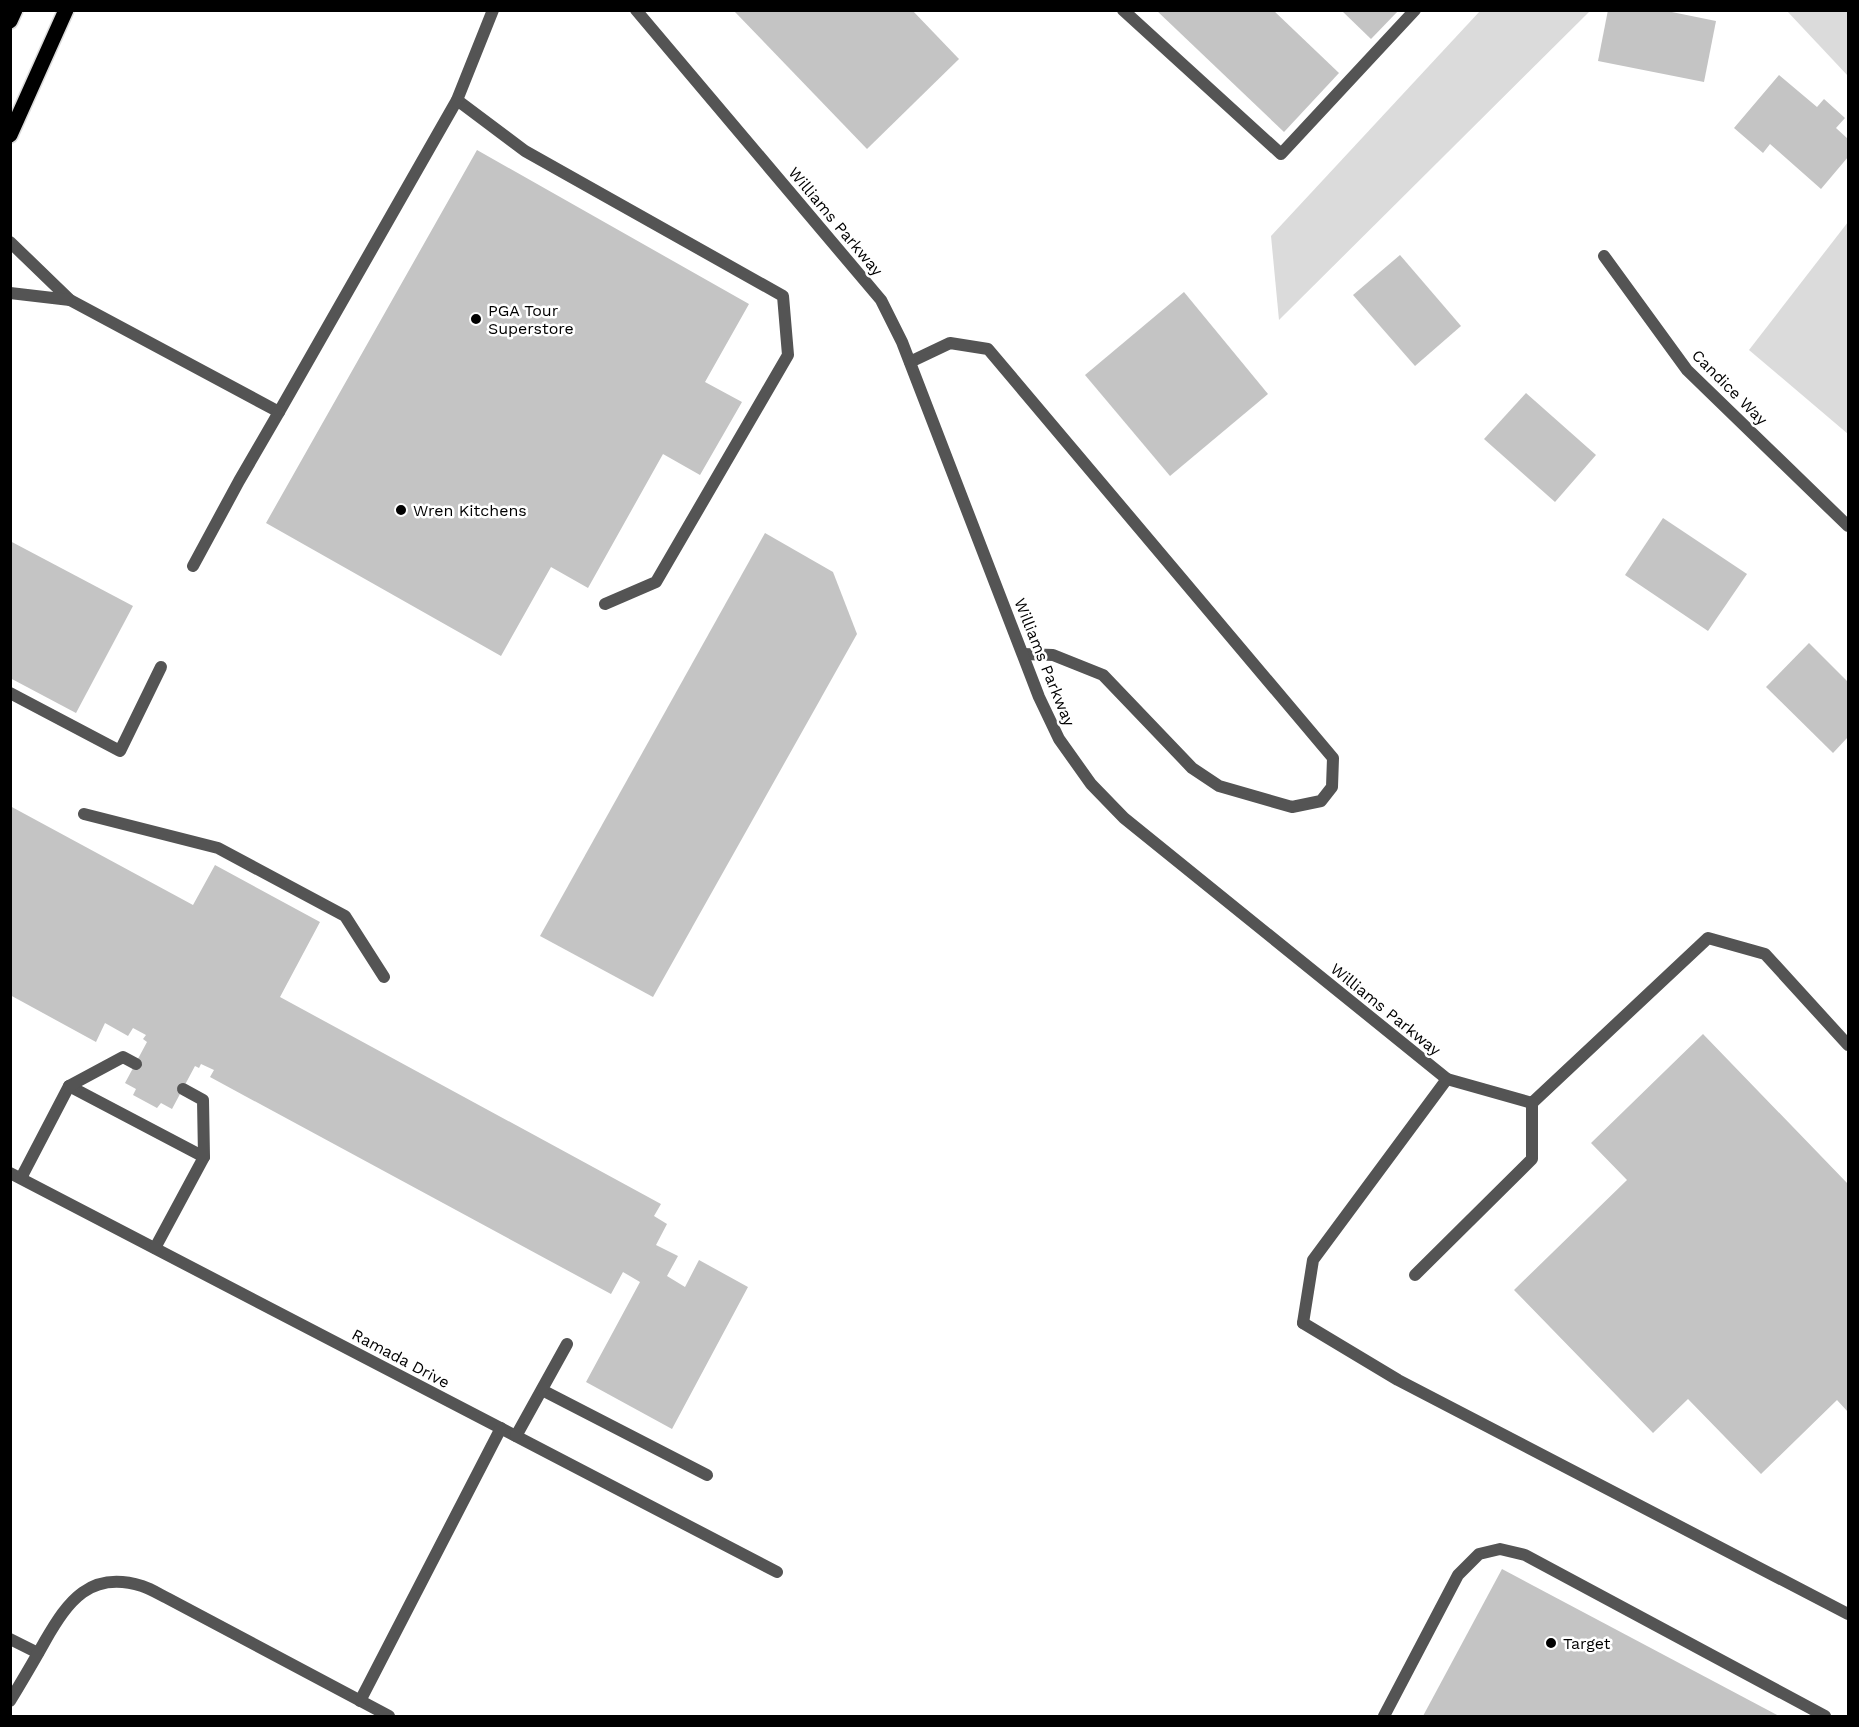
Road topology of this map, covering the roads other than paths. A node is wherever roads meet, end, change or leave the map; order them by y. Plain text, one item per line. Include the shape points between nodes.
1 (15, 10) edge
2 (66, 10) edge
3 (493, 10) edge
4 (1122, 10) edge
5 (1415, 10) edge
6 (642, 13) edge
7 (10, 21) edge
8 (457, 100) junction
9 (10, 135) edge
10 (10, 242) edge
11 (1604, 256) dead end
12 (10, 293) edge
13 (70, 300) junction
14 (910, 362) junction
15 (279, 412) junction
16 (1848, 525) edge
17 (193, 566) dead end
18 (605, 604) dead end
19 (1023, 654) junction
20 (161, 667) dead end
21 (10, 693) edge
22 (84, 814) dead end
23 (384, 977) dead end
24 (1848, 1045) edge
25 (136, 1064) dead end
26 (1447, 1079) junction
27 (69, 1086) junction
28 (183, 1089) dead end
29 (1532, 1103) junction
30 (204, 1157) junction
31 (16, 1176) edge
32 (155, 1248) junction
33 (1415, 1275) dead end
34 (567, 1344) dead end
35 (542, 1390) junction
36 (501, 1428) junction
37 (516, 1436) junction
38 (707, 1475) dead end
39 (777, 1572) dead end
40 (1848, 1614) edge
41 (10, 1639) edge
42 (38, 1653) junction
43 (10, 1701) edge
44 (360, 1701) junction
45 (389, 1716) edge
46 (1384, 1716) edge
47 (1825, 1716) edge

1 - 7 main road
2 - 9 main road
3 - 8 street
4 - 5 street via 1281,154
6 - 14 street, Williams Parkway via 881,300
8 - 15 street
8 - 18 street via 525,151 783,296 788,355 656,582
10 - 13 street
11 - 16 street, Candice Way via 1687,370
12 - 13 street
13 - 15 street
14 - 19 street, Williams Parkway
14 - 19 street via 950,343 988,349 1333,758 1332,787 1321,801 1292,807 1219,786 1192,768 1103,675 1053,655
15 - 17 street
19 - 26 street, Williams Parkway via 1059,739 1091,784 1124,818
20 - 21 street via 120,751
22 - 23 street via 218,848 345,916
24 - 29 street via 1765,954 1708,938
25 - 27 street via 123,1057
26 - 29 street
26 - 40 street, Williams Parkway via 1313,1260 1303,1323 1398,1380
27 - 30 street
27 - 31 street
28 - 30 street via 203,1100
29 - 33 street via 1532,1160
30 - 32 street
31 - 32 street, Ramada Drive
32 - 36 street, Ramada Drive
34 - 35 street
35 - 37 street
35 - 38 street
36 - 37 street, Ramada Drive
36 - 44 street
37 - 39 street, Ramada Drive
41 - 42 street
42 - 43 street
42 - 44 street via 75,1597 96,1586 121,1582 143,1586 168,1598
44 - 45 street
46 - 47 street via 1458,1575 1479,1554 1500,1549 1525,1555

